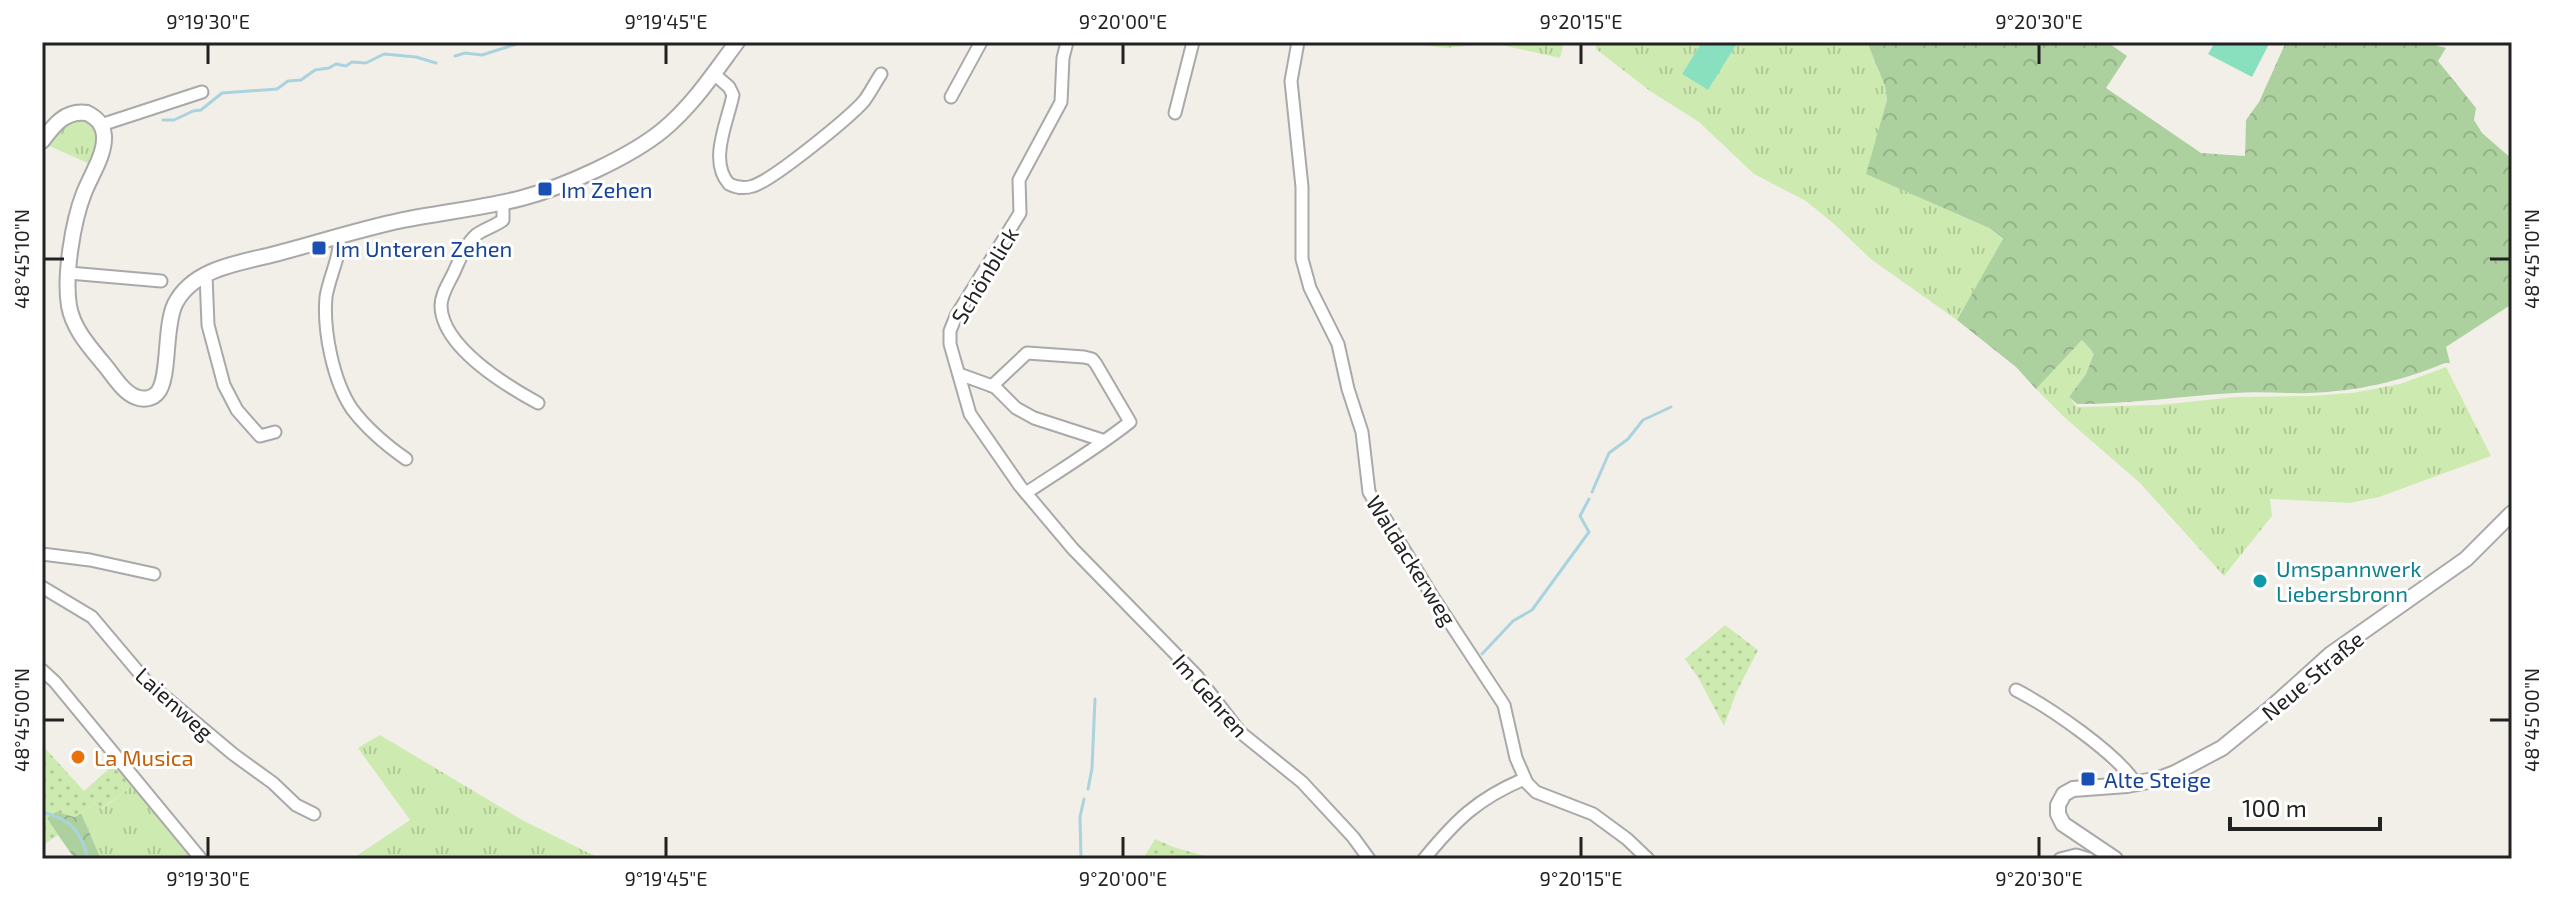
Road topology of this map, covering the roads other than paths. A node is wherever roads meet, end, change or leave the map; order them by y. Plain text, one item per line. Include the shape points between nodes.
1 (737, 42) edge
2 (981, 42) edge
3 (1067, 42) edge
4 (1193, 42) edge
5 (1298, 42) edge
6 (714, 74) junction
7 (881, 74) dead end
8 (202, 92) dead end
9 (951, 97) dead end
10 (1175, 113) dead end
11 (101, 125) junction
12 (42, 141) edge
13 (503, 203) junction
14 (339, 237) junction
15 (69, 273) junction
16 (206, 275) junction
17 (161, 281) dead end
18 (959, 374) junction
19 (992, 386) junction
20 (538, 403) dead end
21 (275, 432) dead end
22 (1102, 440) junction
23 (406, 459) dead end
24 (1026, 493) junction
25 (2512, 513) edge
26 (42, 554) edge
27 (154, 574) dead end
28 (42, 587) edge
29 (1121, 597) joint
30 (42, 670) edge
31 (2016, 690) dead end
32 (1524, 779) junction
33 (2136, 784) junction
34 (314, 814) dead end
35 (201, 859) edge
36 (1369, 859) edge
37 (1424, 859) edge
38 (1648, 859) edge
39 (2060, 859) edge
40 (2089, 859) edge
41 (2115, 859) edge

1 - 6 street
2 - 9 street
3 - 18 street, Schönblick via 1061,102 1019,180 1020,213 952,324 950,344
4 - 10 street
5 - 32 street, Waldackerweg via 1291,84 1302,187 1302,259 1338,344 1362,432 1369,492 1504,705
6 - 7 street via 733,95 721,147 722,173 729,184 742,188 773,176 852,112
6 - 13 street via 682,113 650,140 581,176
8 - 11 street
11 - 12 street via 87,113 73,113 59,120
11 - 15 street via 102,149 80,204
13 - 14 street
13 - 20 street via 503,220 477,235 462,255 442,299 442,314 483,369
14 - 16 street
14 - 23 street via 326,304 335,366 355,412
15 - 16 street via 69,308 80,333 125,390 142,399 155,395 161,386 176,303
15 - 17 street
16 - 21 street via 208,325 227,392 260,436
18 - 19 street
18 - 24 street, Schönblick via 975,423
19 - 22 street via 1034,418
19 - 22 street via 1027,353 1088,357 1130,422
22 - 24 street
24 - 29 street, Schönblick
25 - 33 street, Neue Straße via 2466,559 2331,654 2234,740 2175,773
26 - 27 street
28 - 34 street, Laienweg via 92,617 146,681 296,805
29 - 36 street, Im Gehren via 1197,676 1240,732 1302,782
30 - 35 street
31 - 33 street via 2060,716 2123,767
32 - 37 street via 1476,804
32 - 38 street via 1536,792 1593,814
33 - 41 street, Neue Straße via 2073,789 2058,805 2063,824
39 - 40 street

